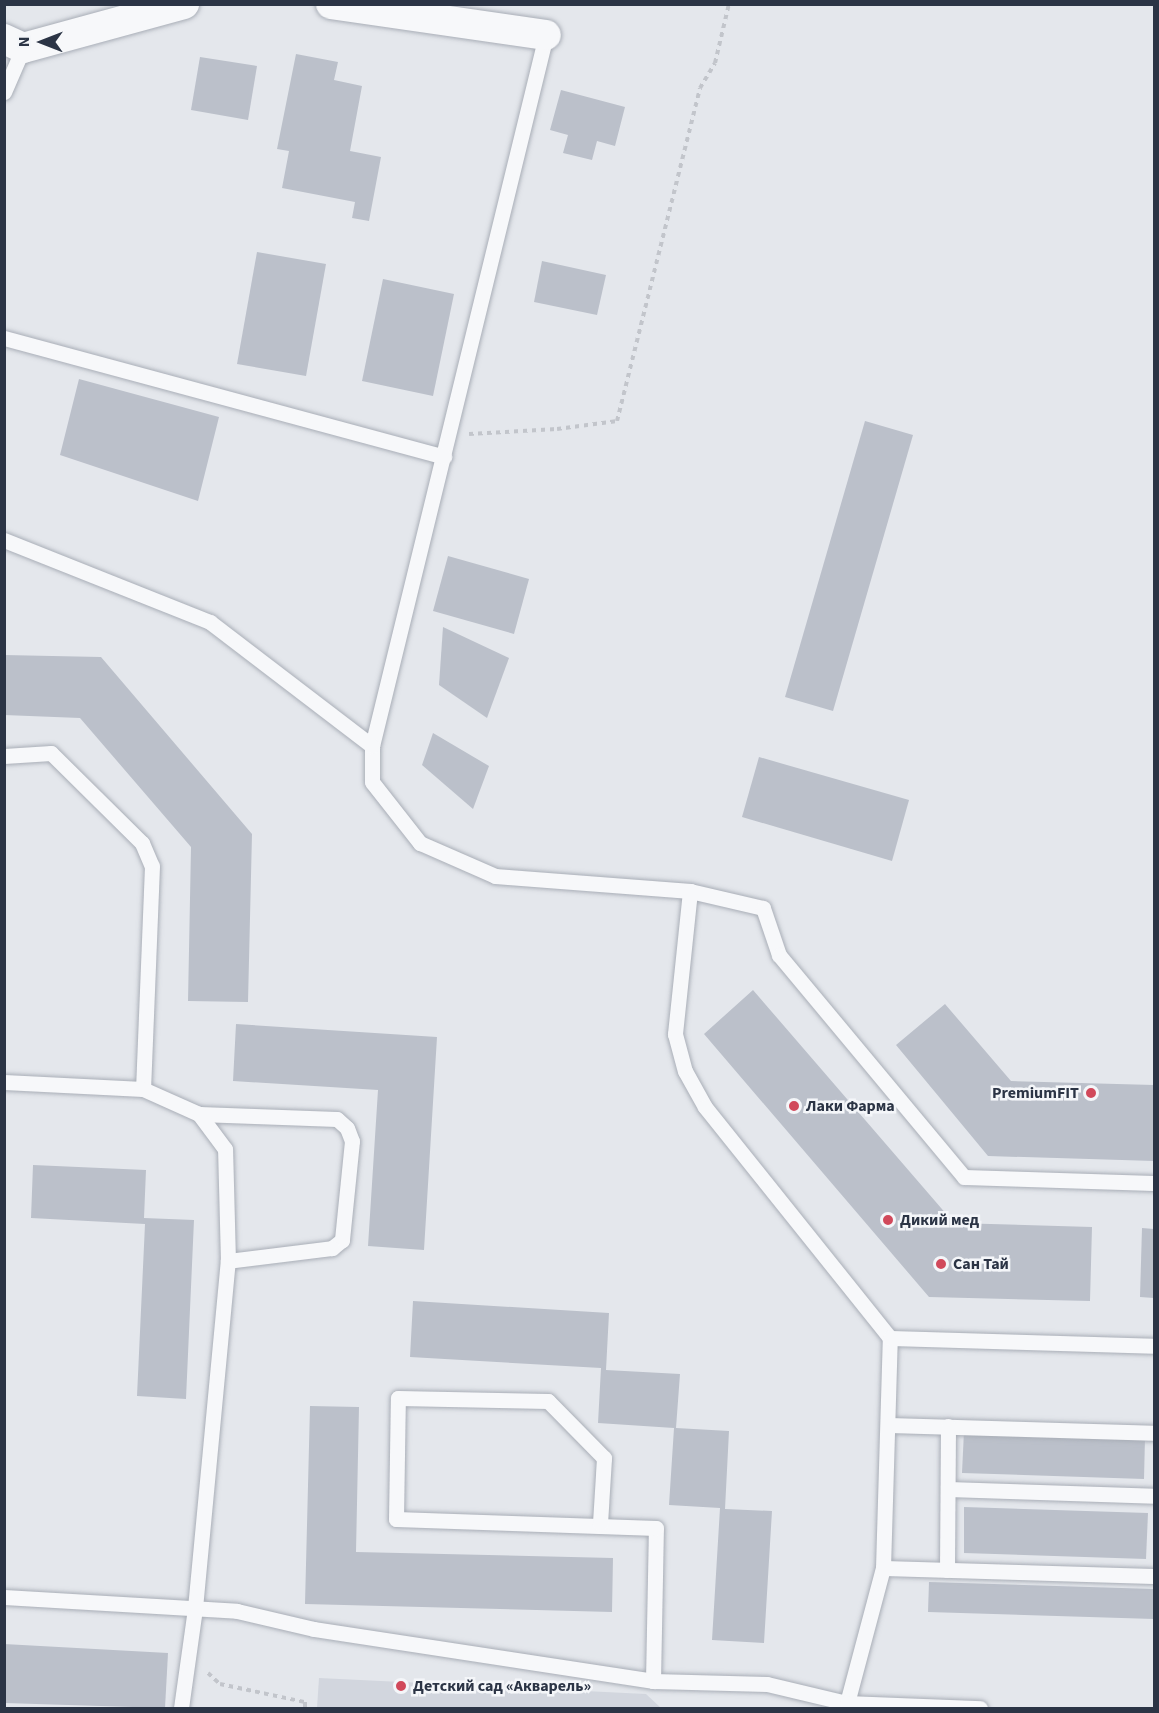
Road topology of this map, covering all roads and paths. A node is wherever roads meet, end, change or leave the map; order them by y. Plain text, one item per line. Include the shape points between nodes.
1 (184, 4) edge
2 (331, 4) edge
3 (729, 4) edge
4 (546, 35) joint
5 (14, 44) edge
6 (4, 92) edge
7 (4, 338) edge
8 (444, 457) junction
9 (4, 540) edge
10 (372, 746) junction
11 (4, 756) edge
12 (690, 891) junction
13 (4, 1082) edge
14 (143, 1089) junction
15 (199, 1114) junction
16 (1155, 1183) edge
17 (228, 1261) junction
18 (890, 1338) junction
19 (1155, 1346) edge
20 (888, 1425) junction
21 (948, 1426) junction
22 (1155, 1433) edge
23 (948, 1489) junction
24 (1155, 1496) edge
25 (600, 1524) junction
26 (883, 1568) junction
27 (947, 1570) junction
28 (1155, 1576) edge
29 (4, 1597) edge
30 (195, 1608) junction
31 (188, 1655) junction
32 (652, 1681) junction
33 (847, 1703) junction
34 (884, 1706) edge
35 (181, 1708) edge
36 (305, 1708) edge
37 (980, 1708) edge

1 - 5 street
2 - 4 street
3 - 8 path via 715,63 700,88 617,421 466,434
4 - 8 lane
5 - 6 lane
7 - 8 lane
8 - 10 lane
9 - 10 lane via 210,622
10 - 12 lane via 372,782 420,843 495,876
11 - 14 lane via 51,753 142,843 152,866
12 - 16 lane via 763,908 779,955 964,1177
12 - 18 lane via 675,1034 685,1071 705,1107
13 - 14 lane
14 - 15 lane
15 - 17 lane via 225,1149
15 - 17 lane via 337,1119 347,1128 352,1141 342,1240 332,1248
17 - 30 lane
18 - 19 lane
18 - 20 lane
20 - 21 lane
20 - 26 lane
21 - 22 lane
21 - 23 lane
23 - 24 lane
23 - 27 lane
25 - 25 lane via 396,1519 398,1398 548,1401 604,1458
25 - 32 lane via 656,1528
26 - 27 lane
26 - 33 lane
27 - 28 lane
29 - 30 lane
30 - 31 lane
30 - 32 lane via 237,1611 314,1629
31 - 35 lane
31 - 36 path via 220,1684 305,1702
32 - 33 lane via 767,1684
33 - 34 lane
34 - 37 lane

